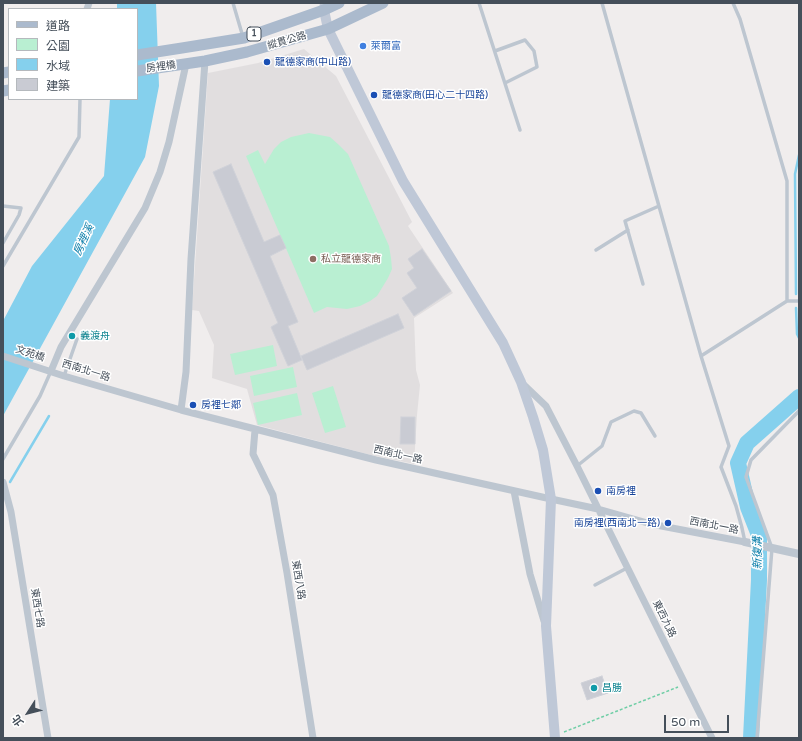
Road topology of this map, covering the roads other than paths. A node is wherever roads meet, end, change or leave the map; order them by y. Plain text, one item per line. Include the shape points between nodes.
1 (233, 3) edge
2 (339, 3) edge
3 (383, 3) edge
4 (479, 3) edge
5 (602, 3) edge
6 (733, 3) edge
7 (324, 6) edge
8 (328, 30) junction
9 (244, 38) junction
10 (182, 48) joint
11 (495, 52) junction
12 (138, 55) edge
13 (205, 62) junction
14 (186, 64) junction
15 (138, 71) edge
16 (505, 83) junction
17 (80, 100) edge
18 (520, 130) dead end
19 (3, 206) edge
20 (659, 206) junction
21 (628, 230) junction
22 (3, 243) edge
23 (596, 250) dead end
24 (3, 266) edge
25 (643, 284) dead end
26 (787, 301) junction
27 (799, 301) edge
28 (77, 339) dead end
29 (3, 356) edge
30 (701, 356) junction
31 (51, 371) junction
32 (64, 376) junction
33 (521, 382) junction
34 (181, 410) junction
35 (799, 411) edge
36 (255, 430) junction
37 (655, 436) dead end
38 (3, 459) edge
39 (577, 466) junction
40 (3, 482) edge
41 (514, 491) junction
42 (551, 500) junction
43 (598, 509) junction
44 (745, 542) junction
45 (772, 548) junction
46 (799, 554) edge
47 (627, 568) junction
48 (595, 585) dead end
49 (546, 626) junction
50 (555, 737) edge
51 (48, 738) edge
52 (313, 738) edge
53 (712, 738) edge
54 (757, 738) edge

1 - 9 lane
2 - 7 main road, 縱貫公路 / 1
3 - 8 main road, 縱貫公路 / 1
4 - 11 lane
5 - 20 lane
6 - 26 lane via 740,19 787,181
7 - 8 main road
7 - 9 main road, 縱貫公路 / 1
8 - 13 main road, 縱貫公路 / 1
8 - 33 main road via 403,181 503,343
9 - 10 main road, 縱貫公路 / 1
10 - 12 main road, 房裡橋 / 1
11 - 16 lane
11 - 16 lane via 525,40 534,51 537,67
13 - 14 main road, 縱貫公路 / 1
13 - 34 street via 186,372
14 - 15 main road, 房裡橋 / 1
14 - 31 street via 169,142 145,208 61,347
16 - 18 lane
17 - 24 lane via 79,137
19 - 22 lane via 21,208
20 - 21 lane via 625,221
20 - 30 lane
21 - 23 lane
21 - 25 lane
26 - 27 lane
26 - 30 lane
28 - 32 lane
29 - 31 street, 文苑橋
30 - 44 lane via 729,446 721,467 736,506
31 - 32 street, 西南北一路
31 - 38 lane via 40,396
32 - 34 street, 西南北一路
33 - 39 street, 東西九路 via 546,406
33 - 42 main road via 543,450
34 - 36 street, 西南北一路
35 - 45 lane via 751,460 746,477
36 - 41 street, 西南北一路
36 - 52 street, 東西八路 via 253,454 273,495
37 - 39 lane via 641,412 634,411 611,422 602,446
39 - 43 street, 東西九路
40 - 51 street, 東西七路 via 11,512
41 - 42 street, 西南北一路
41 - 49 street via 530,574
42 - 43 street, 西南北一路
42 - 49 main road
43 - 44 street, 西南北一路 via 651,524
43 - 47 street, 東西九路
44 - 45 street
45 - 46 street
45 - 54 lane
47 - 48 lane
47 - 53 street, 東西九路
49 - 50 main road

